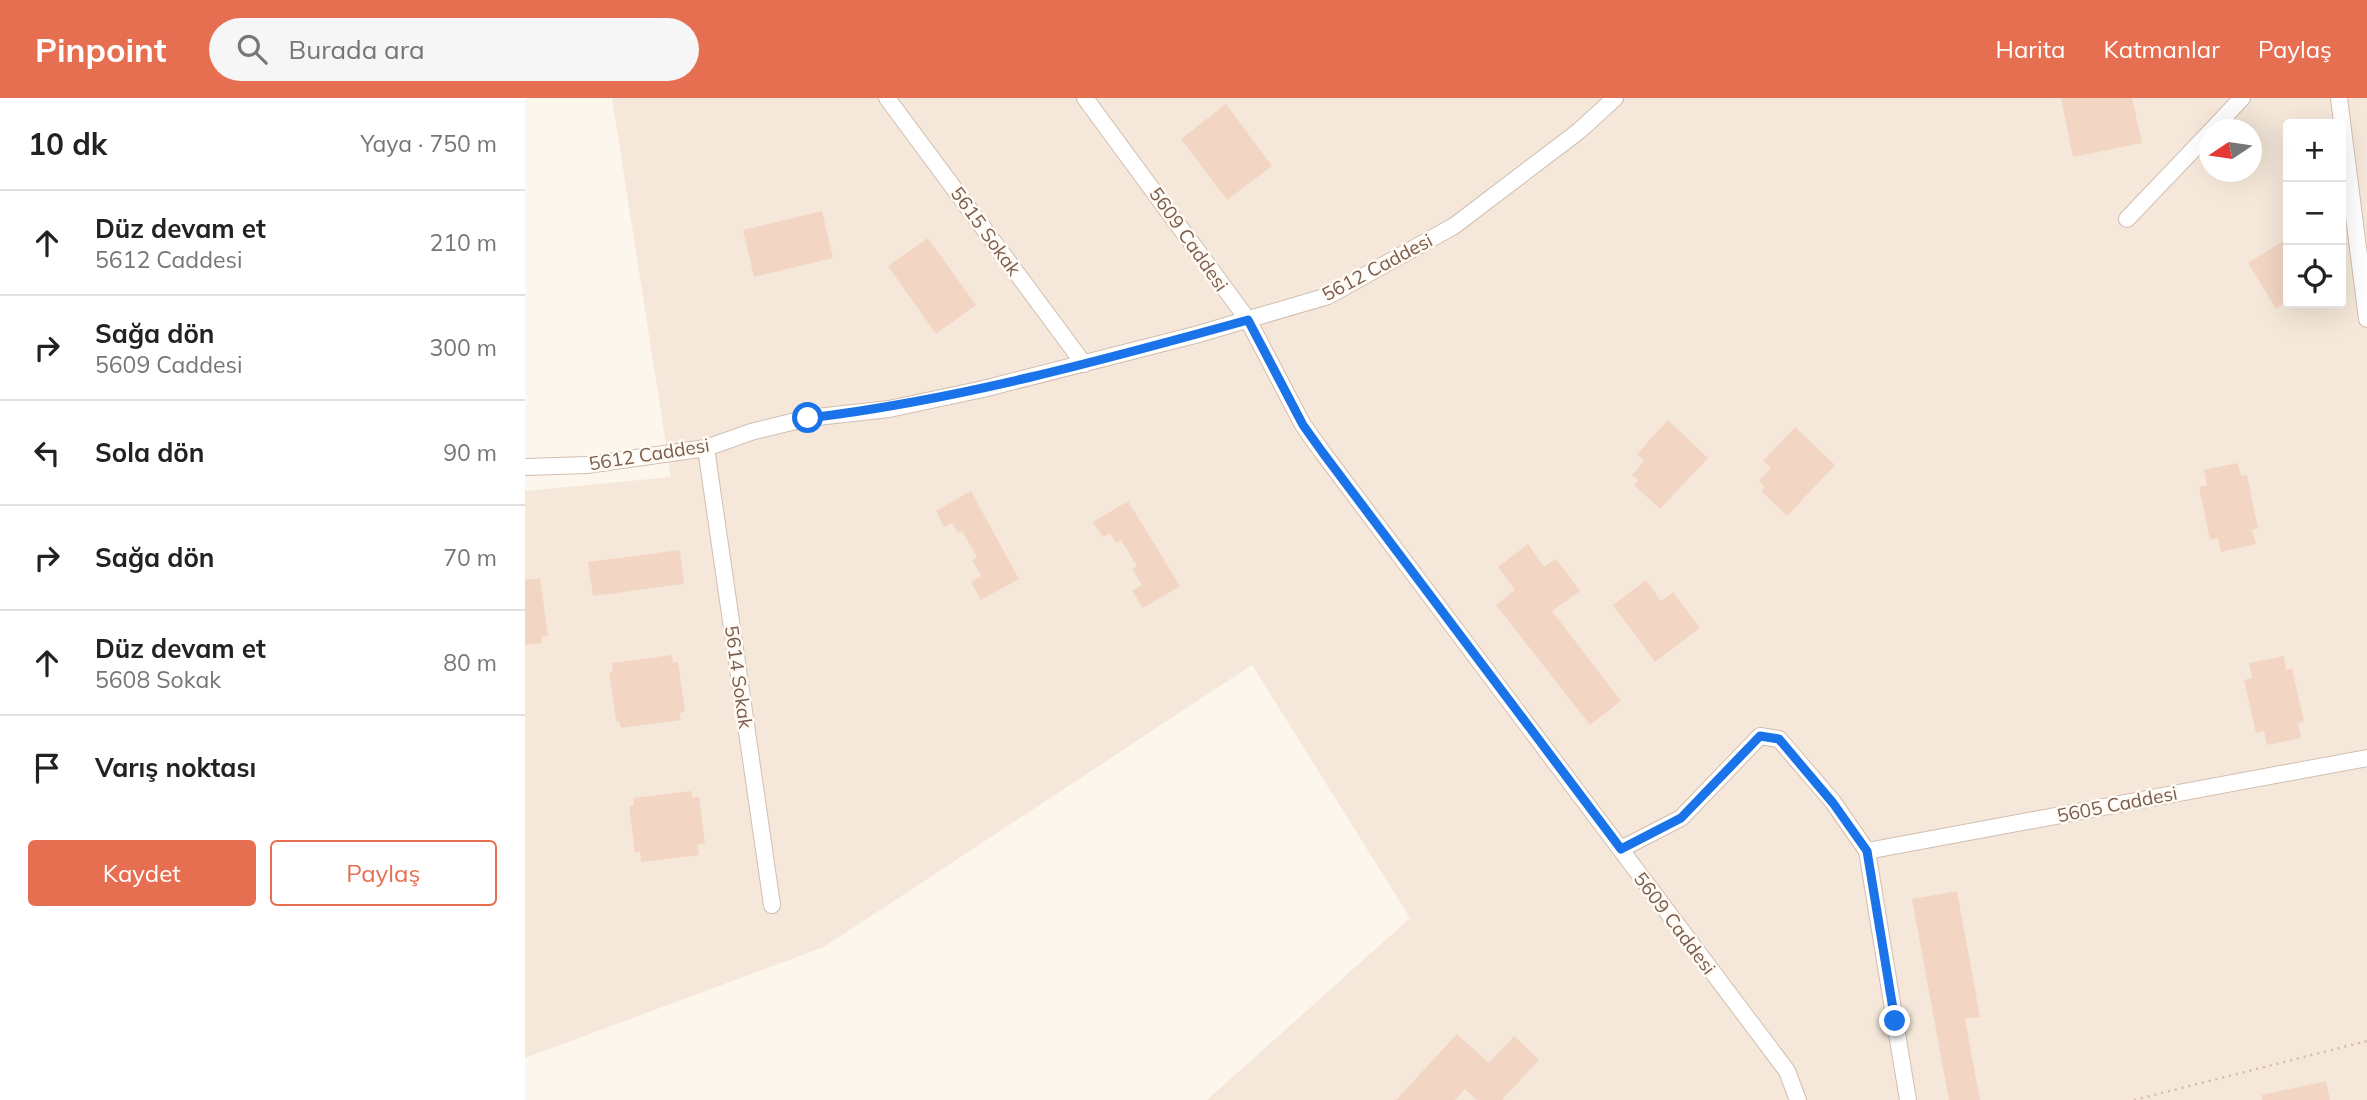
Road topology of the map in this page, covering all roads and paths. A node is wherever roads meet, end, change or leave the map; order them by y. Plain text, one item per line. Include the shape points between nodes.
1 (887, 98) edge
2 (1085, 98) edge
3 (1615, 98) edge
4 (2242, 98) edge
5 (2339, 98) edge
6 (2222, 119) edge
7 (2199, 144) edge
8 (2127, 219) dead end
9 (2367, 319) edge
10 (1248, 320) junction
11 (1084, 364) junction
12 (706, 449) junction
13 (525, 467) edge
14 (2367, 758) edge
15 (1621, 849) junction
16 (1867, 851) junction
17 (772, 905) dead end
18 (2367, 1041) edge
19 (1798, 1100) edge
20 (1908, 1100) edge
21 (2134, 1100) edge

1 - 11 street, 5615 Sokak
2 - 10 street, 5609 Caddesi
3 - 10 street, 5612 Caddesi via 1501,193 1432,239 1328,296
4 - 6 street
5 - 9 street
7 - 8 street
10 - 11 street, 5612 Caddesi
10 - 15 street, 5609 Caddesi via 1303,425
11 - 12 street, 5612 Caddesi via 889,408 808,418
12 - 13 street, 5612 Caddesi via 587,465
12 - 17 street, 5614 Sokak
14 - 16 street, 5605 Caddesi
15 - 16 street via 1681,818 1760,736 1770,736 1779,739 1798,761
15 - 19 street, 5609 Caddesi via 1787,1072
16 - 20 street
18 - 21 path

